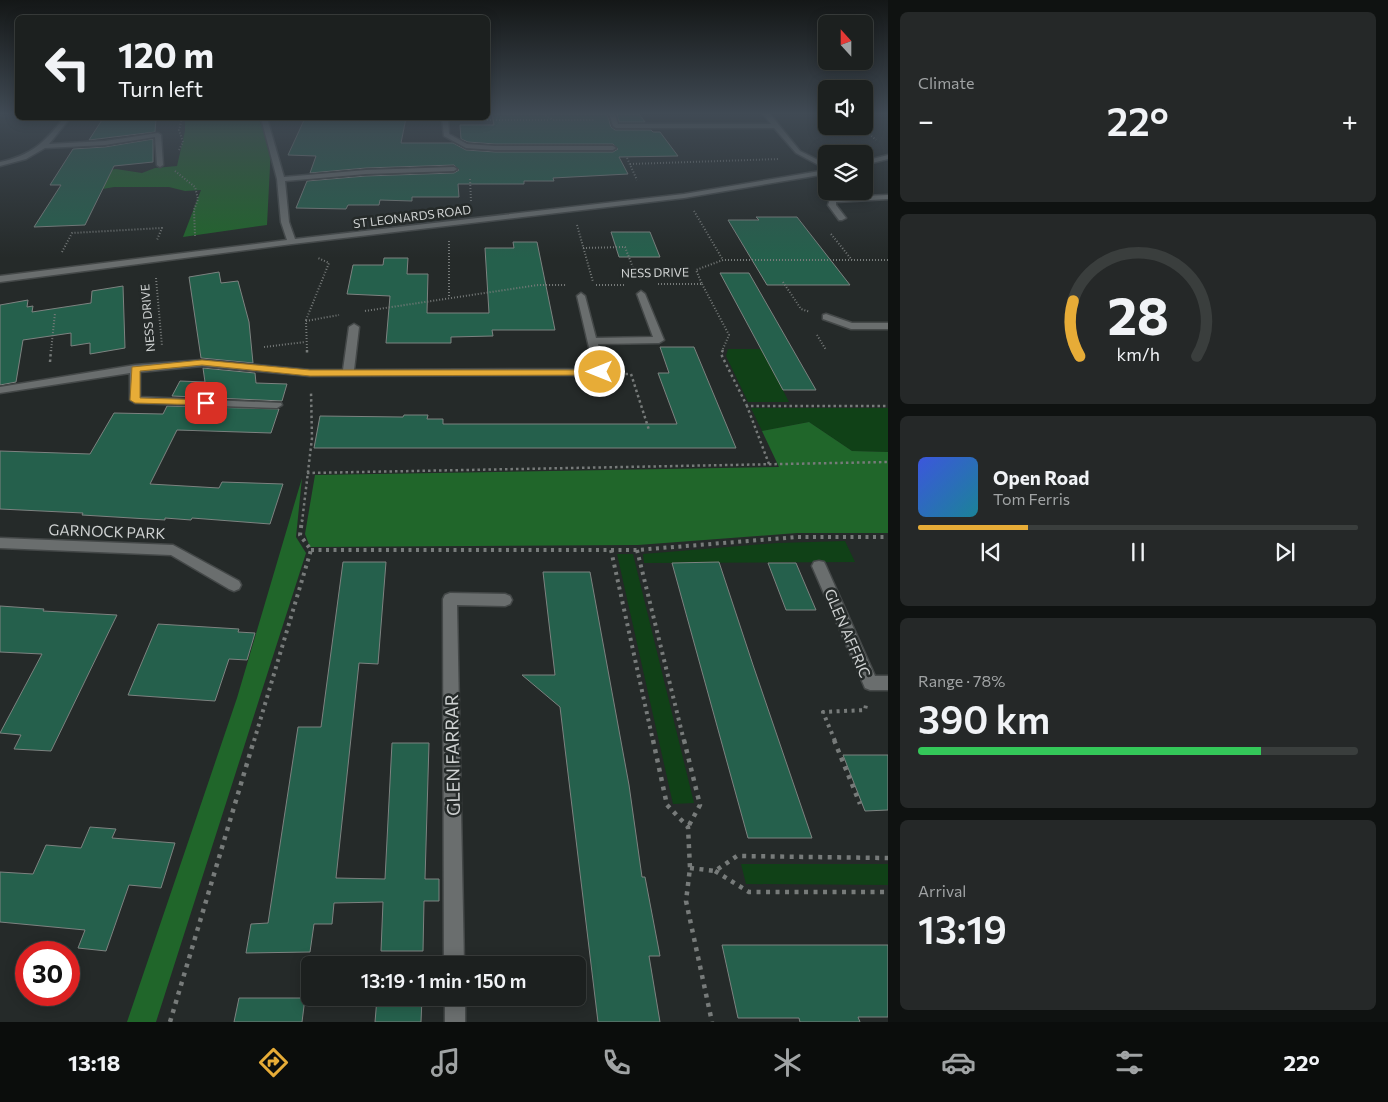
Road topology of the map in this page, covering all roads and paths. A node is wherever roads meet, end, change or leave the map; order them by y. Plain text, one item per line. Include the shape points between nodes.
1 (160, 162) edge
2 (276, 162) edge
3 (686, 162) edge
4 (630, 164) dead end
5 (160, 165) dead end
6 (172, 168) dead end
7 (454, 169) dead end
8 (818, 173) edge
9 (281, 179) junction
10 (888, 198) edge
11 (691, 206) dead end
12 (842, 218) dead end
13 (575, 221) dead end
14 (195, 236) dead end
15 (449, 236) dead end
16 (292, 242) junction
17 (156, 243) dead end
18 (583, 248) junction
19 (61, 254) dead end
20 (313, 256) dead end
21 (724, 260) junction
22 (888, 260) edge
23 (155, 270) dead end
24 (0, 279) edge
25 (782, 282) dead end
26 (702, 284) junction
27 (575, 285) dead end
28 (630, 285) dead end
29 (650, 285) dead end
30 (640, 289) joint
31 (581, 296) dead end
32 (449, 297) junction
33 (360, 312) dead end
34 (55, 313) dead end
35 (342, 315) dead end
36 (826, 317) joint
37 (306, 321) junction
38 (888, 326) edge
39 (354, 327) dead end
40 (592, 341) junction
41 (163, 365) junction
42 (135, 368) junction
43 (600, 372) junction
44 (310, 373) junction
45 (348, 373) junction
46 (48, 382) junction
47 (0, 390) edge
48 (277, 405) dead end
49 (747, 406) junction
50 (888, 406) edge
51 (649, 430) dead end
52 (888, 462) edge
53 (769, 464) junction
54 (307, 473) junction
55 (888, 537) edge
56 (0, 543) edge
57 (311, 550) junction
58 (611, 550) junction
59 (637, 550) junction
60 (819, 566) dead end
61 (234, 585) dead end
62 (505, 600) dead end
63 (870, 683) junction
64 (888, 683) edge
65 (860, 804) dead end
66 (688, 827) junction
67 (888, 858) edge
68 (690, 868) junction
69 (715, 871) junction
70 (888, 892) edge
71 (454, 956) edge
72 (455, 1006) edge
73 (170, 1022) edge
74 (455, 1022) edge
75 (712, 1022) edge

1 - 5 street
2 - 9 street
3 - 4 path
6 - 14 path via 195,187 198,199 194,210
7 - 9 street
8 - 16 street, ST LEONARDS ROAD via 684,196
9 - 16 street via 285,222
10 - 12 street via 838,198 832,205
11 - 21 path
13 - 18 path, NESS DRIVE
15 - 32 path
16 - 24 street, ST LEONARDS ROAD
17 - 19 path via 162,228 72,233
18 - 28 path, NESS DRIVE via 594,285
18 - 30 path via 624,247
20 - 37 path via 329,263
21 - 22 path
21 - 26 path, NESS DRIVE via 696,270
23 - 41 path, NESS DRIVE
25 - 36 path via 801,309
26 - 29 path, NESS DRIVE
26 - 49 path via 730,335 721,354
27 - 32 path via 538,285
30 - 40 street, NESS DRIVE via 659,340
31 - 40 street
32 - 33 path
34 - 46 path
35 - 37 path
36 - 38 street via 851,326
37 - 44 path via 305,342
39 - 45 street
40 - 43 street
41 - 42 street, NESS DRIVE
41 - 44 street, NESS DRIVE via 202,362
42 - 46 street, NESS DRIVE
42 - 48 street via 135,400
43 - 45 street, NESS DRIVE
43 - 51 path via 631,374
44 - 45 street, NESS DRIVE
44 - 54 path via 312,438
46 - 47 street, NESS DRIVE
49 - 50 path
49 - 53 path
52 - 53 path
53 - 54 path
54 - 57 path via 300,536
55 - 59 path via 796,538
56 - 61 street, GARNOCK PARK via 173,550
57 - 58 path
57 - 73 path
58 - 59 path
58 - 66 path via 667,805
59 - 66 path via 700,805
60 - 63 street, GLEN AFFRIC
62 - 71 street, GLEN FARRAR via 450,600
63 - 64 street, GLEN AFFRIC
63 - 65 path via 865,710 823,712
66 - 68 path
67 - 69 path via 737,856
68 - 69 path
68 - 75 path via 686,901
69 - 70 path via 749,892
72 - 74 street

